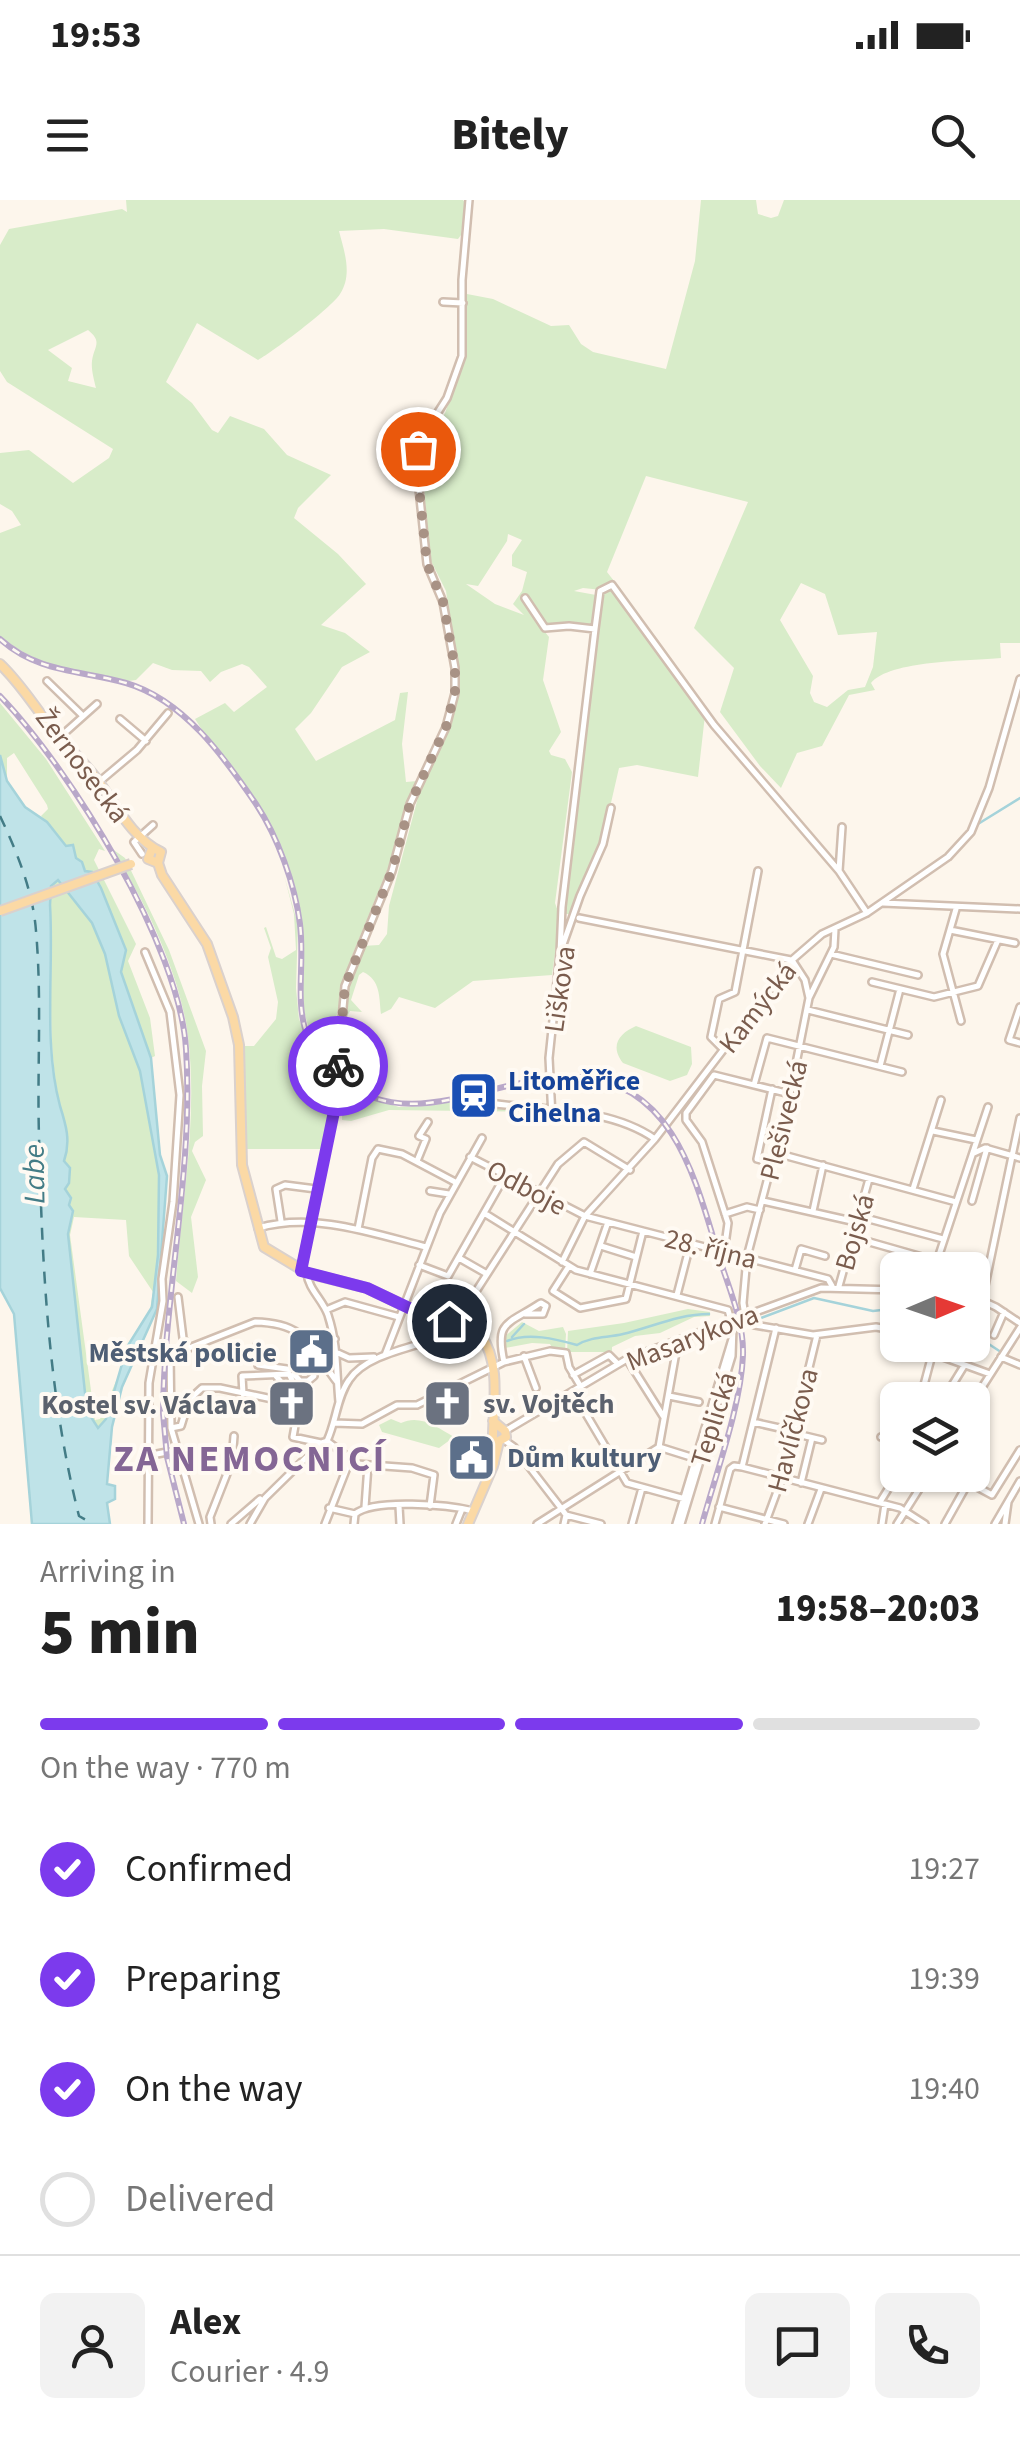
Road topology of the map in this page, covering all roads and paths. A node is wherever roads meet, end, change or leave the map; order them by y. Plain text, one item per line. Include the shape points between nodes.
1 (469, 200) edge
2 (443, 302) dead end
3 (463, 303) junction
4 (525, 598) dead end
5 (595, 629) junction
6 (0, 664) edge
7 (1020, 679) edge
8 (53, 682) dead end
9 (97, 704) dead end
10 (168, 713) dead end
11 (83, 716) junction
12 (120, 719) dead end
13 (60, 737) junction
14 (146, 741) junction
15 (99, 782) junction
16 (611, 808) dead end
17 (153, 825) dead end
18 (842, 827) dead end
19 (140, 835) junction
20 (143, 853) junction
21 (758, 870) dead end
22 (839, 871) junction
23 (883, 903) junction
24 (956, 908) junction
25 (1020, 909) edge
26 (0, 911) edge
27 (867, 914) junction
28 (579, 918) dead end
29 (834, 928) junction
30 (950, 930) junction
31 (998, 940) junction
32 (1016, 943) dead end
33 (742, 950) junction
34 (146, 952) dead end
35 (560, 954) junction
36 (830, 954) junction
37 (792, 960) junction
38 (918, 975) dead end
39 (872, 982) dead end
40 (900, 989) junction
41 (952, 993) junction
42 (808, 998) junction
43 (1020, 1007) edge
44 (808, 1010) junction
45 (961, 1021) dead end
46 (889, 1030) junction
47 (908, 1035) dead end
48 (1020, 1043) edge
49 (801, 1046) junction
50 (723, 1050) junction
51 (880, 1066) junction
52 (902, 1072) dead end
53 (754, 1085) junction
54 (772, 1090) junction
55 (790, 1094) junction
56 (469, 1100) dead end
57 (941, 1100) dead end
58 (687, 1103) junction
59 (988, 1106) dead end
60 (550, 1108) junction
61 (552, 1117) dead end
62 (1020, 1118) edge
63 (428, 1122) dead end
64 (932, 1134) junction
65 (482, 1138) dead end
66 (656, 1139) junction
67 (976, 1140) junction
68 (987, 1148) junction
69 (776, 1153) junction
70 (972, 1154) junction
71 (470, 1157) junction
72 (1016, 1157) edge
73 (417, 1161) junction
74 (774, 1163) junction
75 (824, 1166) junction
76 (630, 1170) junction
77 (504, 1176) junction
78 (869, 1177) junction
79 (456, 1182) junction
80 (316, 1189) junction
81 (430, 1190) dead end
82 (913, 1190) junction
83 (449, 1194) junction
84 (538, 1194) junction
85 (972, 1200) dead end
86 (763, 1201) junction
87 (956, 1202) junction
88 (760, 1210) junction
89 (812, 1212) junction
90 (484, 1213) junction
91 (726, 1214) junction
92 (584, 1216) junction
93 (856, 1219) junction
94 (282, 1221) junction
95 (310, 1222) junction
96 (608, 1222) junction
97 (257, 1228) junction
98 (358, 1229) junction
99 (643, 1231) junction
100 (514, 1232) junction
101 (852, 1237) junction
102 (944, 1239) junction
103 (690, 1244) junction
104 (600, 1246) junction
105 (426, 1248) junction
106 (992, 1250) junction
107 (724, 1252) junction
108 (905, 1252) edge
109 (940, 1252) edge
110 (1001, 1252) dead end
111 (825, 1256) dead end
112 (636, 1257) junction
113 (747, 1257) junction
114 (458, 1258) junction
115 (990, 1260) edge
116 (566, 1264) junction
117 (419, 1265) junction
118 (795, 1270) junction
119 (304, 1272) junction
120 (487, 1274) junction
121 (590, 1274) junction
122 (630, 1284) junction
123 (835, 1286) junction
124 (880, 1289) edge
125 (677, 1295) junction
126 (178, 1297) dead end
127 (990, 1304) edge
128 (404, 1305) junction
129 (326, 1310) junction
130 (1004, 1312) junction
131 (525, 1314) dead end
132 (745, 1316) junction
133 (400, 1317) junction
134 (732, 1321) junction
135 (1020, 1326) edge
136 (460, 1327) junction
137 (776, 1328) junction
138 (880, 1328) edge
139 (818, 1335) junction
140 (994, 1335) dead end
141 (335, 1339) junction
142 (678, 1341) junction
143 (257, 1344) dead end
144 (190, 1348) junction
145 (315, 1348) junction
146 (154, 1351) junction
147 (170, 1353) junction
148 (338, 1353) junction
149 (385, 1355) junction
150 (524, 1356) junction
151 (377, 1357) junction
152 (1001, 1357) junction
153 (322, 1359) junction
154 (627, 1359) junction
155 (504, 1362) junction
156 (955, 1362) edge
157 (618, 1364) junction
158 (312, 1365) junction
159 (1020, 1365) edge
160 (964, 1366) junction
161 (492, 1367) junction
162 (294, 1370) junction
163 (990, 1374) junction
164 (574, 1375) junction
165 (276, 1376) junction
166 (337, 1382) junction
167 (954, 1382) edge
168 (985, 1382) edge
169 (347, 1384) junction
170 (581, 1387) junction
171 (455, 1388) junction
172 (536, 1388) dead end
173 (573, 1392) junction
174 (243, 1394) junction
175 (669, 1396) junction
176 (296, 1400) junction
177 (700, 1402) dead end
178 (340, 1404) junction
179 (296, 1412) junction
180 (455, 1416) dead end
181 (664, 1418) junction
182 (753, 1422) junction
183 (334, 1423) junction
184 (172, 1428) junction
185 (793, 1432) junction
186 (499, 1434) junction
187 (234, 1436) dead end
188 (812, 1438) junction
189 (822, 1440) dead end
190 (324, 1442) junction
191 (658, 1447) junction
192 (177, 1450) junction
193 (1020, 1450) edge
194 (147, 1456) junction
195 (698, 1459) junction
196 (350, 1460) junction
197 (368, 1465) junction
198 (742, 1468) junction
199 (620, 1471) junction
200 (782, 1478) junction
201 (280, 1481) junction
202 (1020, 1481) edge
203 (801, 1484) junction
204 (642, 1487) junction
205 (821, 1488) junction
206 (888, 1492) edge
207 (917, 1492) edge
208 (964, 1492) edge
209 (986, 1492) edge
210 (686, 1499) junction
211 (1008, 1500) junction
212 (882, 1503) junction
213 (398, 1506) junction
214 (430, 1506) junction
215 (365, 1507) junction
216 (329, 1508) junction
217 (719, 1508) junction
218 (462, 1509) junction
219 (474, 1511) junction
220 (564, 1511) junction
221 (904, 1511) junction
222 (355, 1514) junction
223 (766, 1522) edge
224 (148, 1524) edge
225 (198, 1524) edge
226 (211, 1524) edge
227 (232, 1524) edge
228 (250, 1524) edge
229 (325, 1524) edge
230 (354, 1524) edge
231 (400, 1524) edge
232 (456, 1524) edge
233 (468, 1524) edge
234 (537, 1524) edge
235 (564, 1524) edge
236 (601, 1524) edge
237 (632, 1524) edge
238 (679, 1524) edge
239 (715, 1524) edge
240 (784, 1524) edge
241 (808, 1524) edge
242 (882, 1524) edge
243 (896, 1524) edge
244 (925, 1524) edge
245 (945, 1524) edge
246 (994, 1524) edge
247 (1004, 1524) edge

1 - 3 street
2 - 3 street
3 - 80 street via 460,368 417,454 427,564 443,602 455,668 452,709 345,986 336,1102
4 - 5 street via 545,628
5 - 22 street via 600,591 612,585 714,725
5 - 35 street
6 - 13 main road, Žernosecká
7 - 23 street, Kamýcká via 971,832 948,857
8 - 11 street
9 - 11 street
10 - 14 street
11 - 13 street
12 - 14 street
13 - 15 main road, Žernosecká
14 - 15 street
15 - 19 main road, Žernosecká
16 - 35 street, Liškova
17 - 19 street
18 - 22 street
19 - 20 main road, Žernosecká
19 - 20 street via 134,842
20 - 26 main road, bridge via 131,864
20 - 97 main road, Žernosecká via 158,863 207,944 233,1017 242,1165
21 - 33 street
22 - 27 street
23 - 24 street
23 - 27 street, Kamýcká
24 - 25 street
24 - 30 street
27 - 29 street, Kamýcká
28 - 33 street
29 - 36 street, Plešivecká
29 - 37 street, Kamýcká
30 - 31 street
30 - 41 street via 943,954
31 - 32 street
31 - 41 street via 980,984
33 - 37 street
33 - 50 street via 734,992 719,999 711,1037
34 - 146 street via 170,1012 179,1073 178,1145
35 - 60 street, Liškova
36 - 38 street
36 - 42 street, Plešivecká
37 - 42 street
37 - 50 street, Kamýcká
39 - 40 street
40 - 41 street via 934,997
40 - 46 street
41 - 45 street
42 - 44 street, Plešivecká
43 - 48 street via 1010,1040
44 - 46 street
44 - 49 street, Plešivecká
46 - 47 street
46 - 51 street
49 - 51 street
49 - 53 street via 767,1038
49 - 55 street, Plešivecká
50 - 58 street, Kamýcká
51 - 52 street
53 - 54 street
53 - 58 street via 714,1076
54 - 55 street
54 - 74 street via 757,1159
55 - 69 street, Plešivecká
56 - 60 street
57 - 64 street
58 - 66 street, Kamýcká
58 - 91 street via 686,1120 702,1142
59 - 67 street
60 - 61 street, Liškova
60 - 66 street via 620,1123
62 - 72 street
63 - 73 street
64 - 67 street
64 - 82 street
65 - 71 street
66 - 76 street, Kamýcká
67 - 70 street
68 - 70 street
68 - 72 street
68 - 85 street
69 - 74 street, Plešivecká
69 - 75 street
70 - 87 street
71 - 77 street, Odboje
71 - 79 street
72 - 106 street
73 - 79 street
73 - 98 street via 378,1149
74 - 86 street, Plešivecká
75 - 78 street
75 - 89 street
76 - 84 street via 584,1142
76 - 92 street, Kamýcká
77 - 84 street, Odboje
77 - 90 street
78 - 82 street
78 - 93 street, Bojská
79 - 83 street
80 - 94 street via 276,1189
80 - 95 street
81 - 83 street
82 - 87 street
83 - 105 street
84 - 92 street, Odboje
84 - 100 street
86 - 88 street, Plešivecká
86 - 89 street
87 - 102 street
88 - 91 street
88 - 113 street, Plešivecká
89 - 93 street
90 - 100 street
90 - 114 street
91 - 107 street
92 - 96 street, 28. října
92 - 116 street, Kamýcká
93 - 101 street, Bojská
93 - 102 street
94 - 95 street
94 - 97 street
95 - 98 street
95 - 119 street
96 - 99 street, 28. října
96 - 104 street
97 - 119 main road via 266,1249
98 - 105 street
99 - 103 street, 28. října
99 - 112 street
100 - 116 street
100 - 120 street
101 - 108 street
101 - 123 street, Bojská
102 - 109 street
103 - 107 street, 28. října
103 - 125 street
104 - 112 street
104 - 121 street
105 - 117 street
106 - 110 street
106 - 115 street
107 - 113 street, 28. října
111 - 118 street via 801,1249
112 - 122 street
113 - 118 street, 28. října
113 - 132 street, Plešivecká
114 - 117 street via 448,1276
114 - 120 street
116 - 121 street
116 - 122 street via 552,1291 582,1309 626,1299
117 - 128 street
118 - 123 street, 28. října
119 - 128 main road
119 - 129 street
120 - 136 street
121 - 122 street
122 - 125 street
123 - 124 street
123 - 132 street, Masarykova
125 - 134 street via 726,1308
126 - 144 street
127 - 130 street
128 - 133 street
128 - 136 main road
129 - 133 street via 344,1302
129 - 141 street
130 - 135 street
130 - 140 street
131 - 155 street via 500,1334
132 - 134 street, Masarykova
132 - 137 street
133 - 149 street
134 - 142 street, Masarykova
134 - 195 street, Teplická
135 - 152 street
136 - 149 street
136 - 161 main road via 480,1333
137 - 139 street
137 - 182 street
138 - 139 street
139 - 185 street, Havlíčkova
141 - 145 street
141 - 148 street
142 - 154 street, Masarykova
142 - 175 street
143 - 162 street via 258,1365
144 - 145 street via 270,1322 302,1332
144 - 147 street
145 - 153 street
146 - 147 street
146 - 194 street
147 - 184 street
148 - 151 street
148 - 166 street
149 - 151 street
150 - 155 street
150 - 164 street via 566,1353
150 - 172 street
151 - 169 street
152 - 159 street
152 - 163 street
153 - 158 street
153 - 166 street
154 - 157 street, Masarykova
154 - 181 street
155 - 161 street
156 - 160 street
157 - 164 street via 609,1355
157 - 170 street, Masarykova
158 - 162 street
158 - 162 street via 314,1376 306,1382
160 - 163 street
160 - 167 street
161 - 171 street
161 - 186 main road
163 - 168 street
164 - 170 street
165 - 174 street via 242,1376
165 - 176 street
165 - 176 street via 292,1377
166 - 169 street
166 - 178 street
169 - 178 street
170 - 173 street, Masarykova
171 - 180 street
171 - 183 street via 362,1424
173 - 186 street, Masarykova
173 - 199 street
174 - 179 street via 277,1400
174 - 184 street via 202,1388 189,1400 181,1426
175 - 177 street
175 - 181 street
176 - 179 street
178 - 183 street
179 - 190 street via 293,1437
181 - 191 street
182 - 185 street
182 - 198 street
183 - 190 street
184 - 192 street
185 - 188 street
185 - 200 street, Havlíčkova
186 - 219 main road
186 - 220 street
187 - 226 street
188 - 189 street
188 - 203 street
190 - 196 street
190 - 201 street
191 - 195 street
191 - 199 street
192 - 194 street
192 - 225 street
193 - 209 street via 992,1495
194 - 224 street
195 - 210 street, Teplická
196 - 197 street
196 - 216 street
197 - 214 street via 434,1475
197 - 215 street
198 - 200 street
198 - 217 street via 730,1469
199 - 204 street
199 - 220 street
200 - 203 street
200 - 223 street, Havlíčkova
201 - 227 street
201 - 228 street
202 - 211 street
203 - 205 street
204 - 210 street
204 - 237 street
205 - 212 street
205 - 241 street
206 - 212 street
207 - 221 street
208 - 245 street
210 - 238 street, Teplická
211 - 246 street
211 - 247 street
212 - 221 street
212 - 242 street
213 - 214 street
213 - 215 street
213 - 231 street
214 - 218 street
215 - 222 street
216 - 222 street
216 - 229 street
217 - 223 street
217 - 239 street
218 - 219 street
218 - 232 street
219 - 233 main road
220 - 234 street
220 - 235 street
220 - 236 street
221 - 243 street
221 - 244 street
222 - 230 street
223 - 240 street

